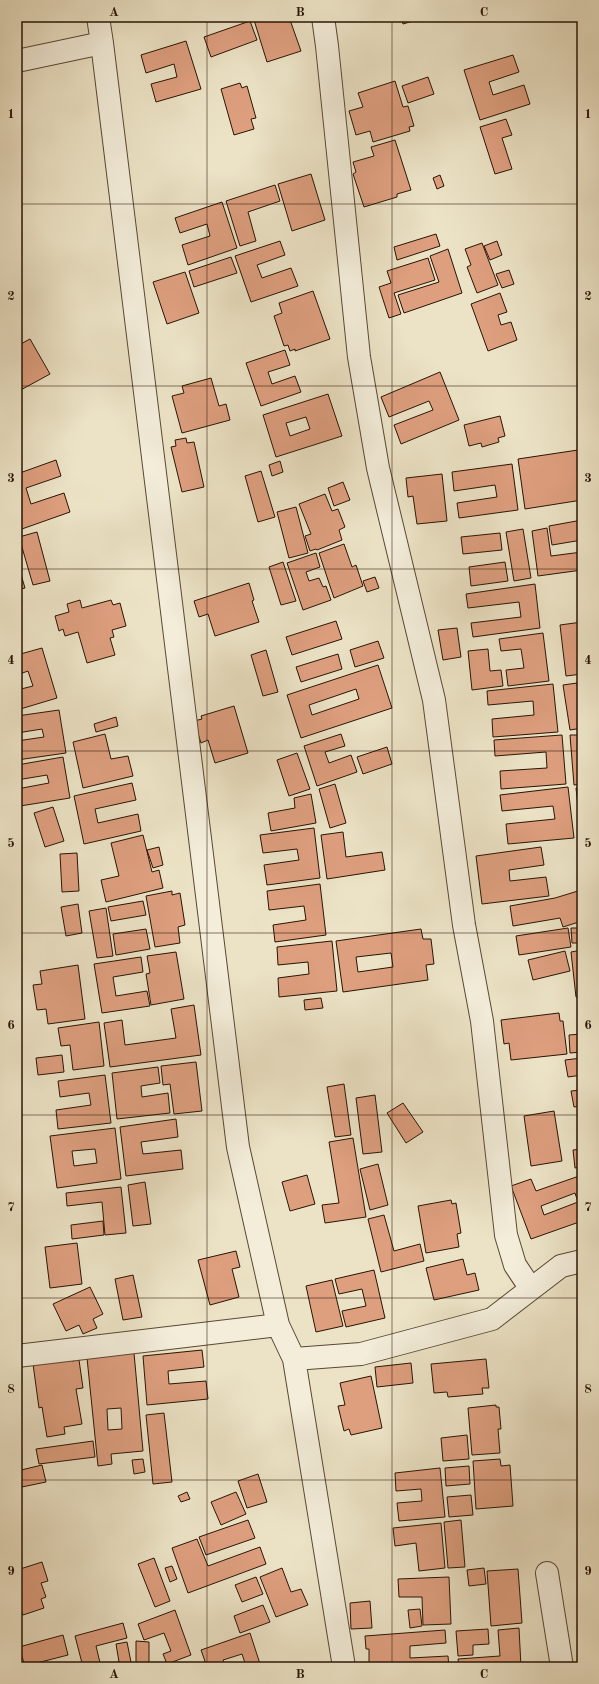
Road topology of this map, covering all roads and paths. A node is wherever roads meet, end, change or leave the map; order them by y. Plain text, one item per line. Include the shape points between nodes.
1 (98, 17) edge
2 (323, 17) edge
3 (102, 43) junction
4 (17, 61) edge
5 (582, 1261) edge
6 (531, 1289) junction
7 (278, 1324) junction
8 (17, 1356) edge
9 (294, 1359) junction
10 (547, 1573) dead end
11 (344, 1667) edge
12 (562, 1667) edge

1 - 3 street
2 - 6 street via 328,46 358,357 378,468 434,700 464,925 482,1021 506,1235 515,1264
3 - 4 street
3 - 7 street via 238,1147
5 - 6 street via 561,1266
6 - 9 street via 492,1319 361,1354
7 - 8 street
7 - 9 street
9 - 11 street
10 - 12 street

